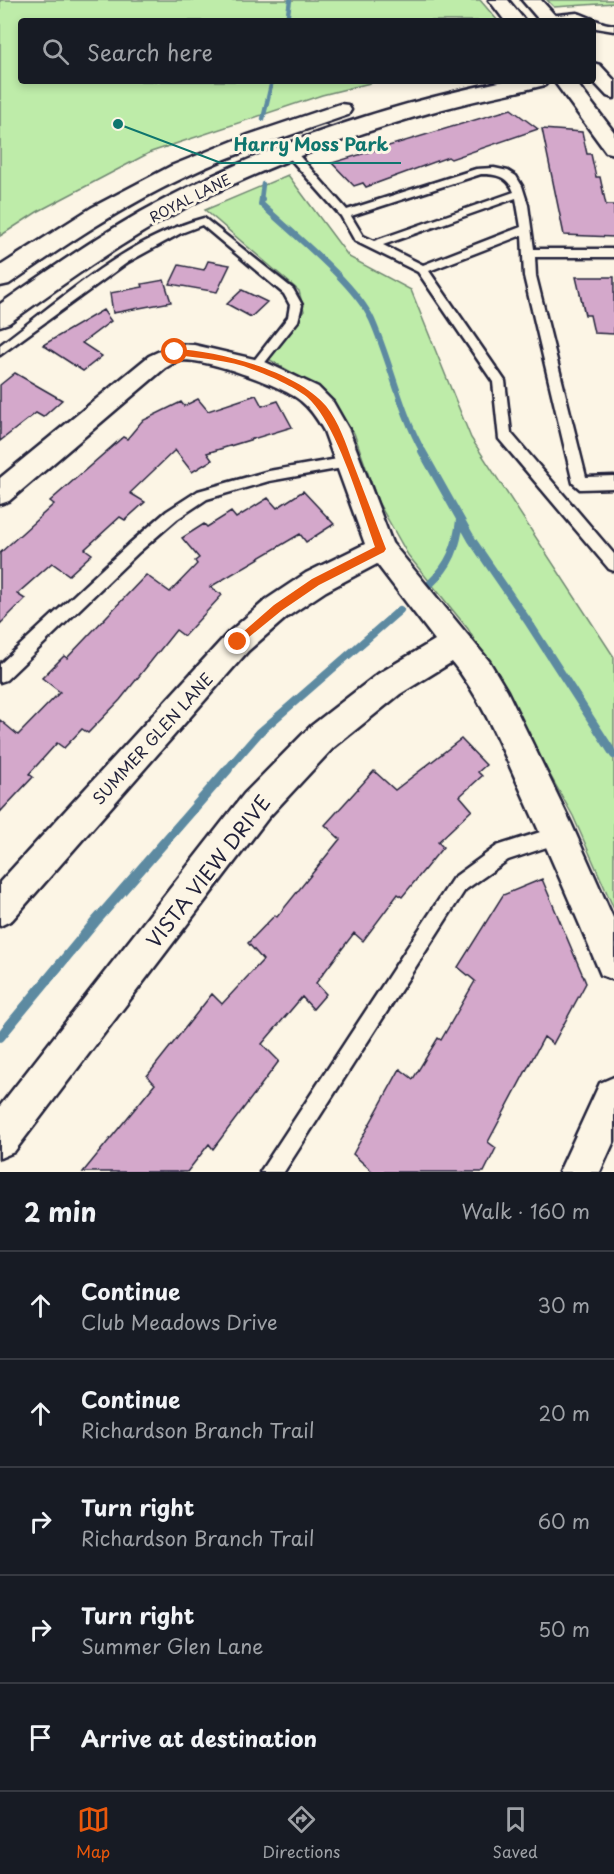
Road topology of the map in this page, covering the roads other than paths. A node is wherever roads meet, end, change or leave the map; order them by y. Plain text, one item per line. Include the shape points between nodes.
1 (498, 0) edge
2 (531, 0) edge
3 (513, 18) edge
4 (547, 18) edge
5 (564, 18) edge
6 (584, 18) edge
7 (596, 24) edge
8 (614, 28) edge
9 (599, 65) edge
10 (524, 84) edge
11 (566, 84) edge
12 (614, 92) edge
13 (364, 103) dead end
14 (271, 134) junction
15 (614, 147) edge
16 (290, 152) junction
17 (520, 193) junction
18 (345, 213) junction
19 (527, 229) junction
20 (373, 245) junction
21 (529, 253) junction
22 (614, 253) edge
23 (422, 268) junction
24 (0, 278) edge
25 (0, 317) edge
26 (0, 351) edge
27 (255, 367) junction
28 (349, 462) junction
29 (614, 482) edge
30 (580, 483) junction
31 (0, 493) edge
32 (556, 497) junction
33 (381, 549) junction
34 (614, 565) edge
35 (455, 644) junction
36 (0, 675) edge
37 (559, 835) junction
38 (0, 908) edge
39 (614, 962) edge
40 (614, 1097) edge
41 (0, 1138) edge
42 (271, 1172) edge
43 (579, 1172) edge

1 - 3 main road
2 - 4 main road
5 - 6 lane
7 - 8 lane
9 - 12 main road
10 - 16 main road, ROYAL LANE via 433,103
11 - 15 main road
13 - 14 main road, ROYAL LANE
14 - 16 main road
14 - 24 main road, ROYAL LANE via 206,159 117,202
16 - 18 lane
16 - 25 main road, ROYAL LANE via 193,194 121,234
17 - 18 lane via 516,182 504,172 480,171
17 - 19 lane
17 - 20 lane
18 - 20 lane via 359,238
19 - 21 lane
19 - 23 lane
20 - 23 lane
21 - 22 lane
21 - 30 lane via 530,276
23 - 32 lane via 499,381 504,435
26 - 27 lane via 150,244 204,221 289,292 296,305 294,318
27 - 28 street via 309,393 324,409
27 - 31 street via 175,352 157,362
28 - 33 street
28 - 36 lane via 269,476 203,495 172,514
29 - 30 lane
30 - 32 lane
32 - 34 lane
33 - 35 street
33 - 38 street, SUMMER GLEN LANE via 316,582 277,608 238,642
35 - 37 street via 496,701
35 - 41 street, VISTA VIEW DRIVE via 389,684 322,737 256,806
37 - 39 street
37 - 42 lane via 503,852 459,884
40 - 43 street

